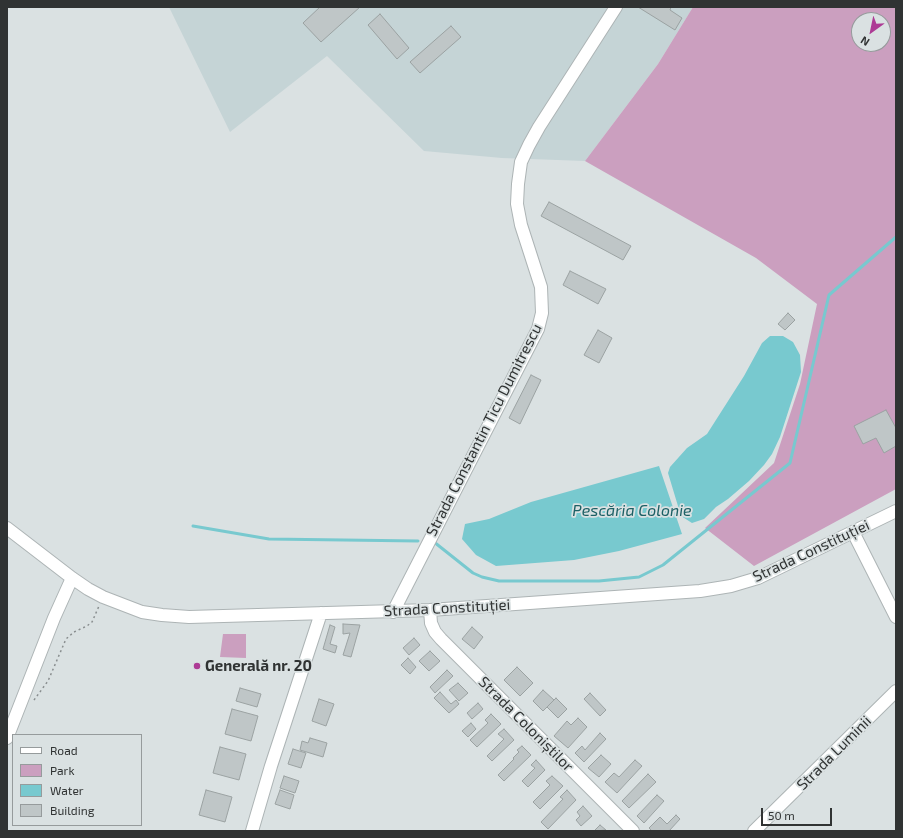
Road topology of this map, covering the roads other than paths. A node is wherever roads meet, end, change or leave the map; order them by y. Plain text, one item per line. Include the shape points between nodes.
1 (616, 7) edge
2 (896, 511) edge
3 (7, 528) edge
4 (854, 532) junction
5 (72, 578) junction
6 (430, 610) junction
7 (393, 612) junction
8 (321, 613) junction
9 (896, 617) edge
10 (896, 691) edge
11 (7, 738) edge
12 (252, 831) edge
13 (633, 831) edge
14 (754, 831) edge

1 - 7 street, Strada Constantin Ticu Dumitrescu via 539,127 521,162 518,184 520,225 541,287 542,313 538,329
2 - 4 street, Strada Constituției
3 - 5 street, Strada Constituției
4 - 6 street, Strada Constituției via 758,578 730,586 660,595
4 - 9 street
5 - 8 street, Strada Constituției via 103,597 142,612 162,616
5 - 11 street
6 - 7 street, Strada Constituției
6 - 13 street, Strada Coloniștilor via 431,623 441,639
7 - 8 street, Strada Constituției
8 - 12 street
10 - 14 street, Strada Luminii

